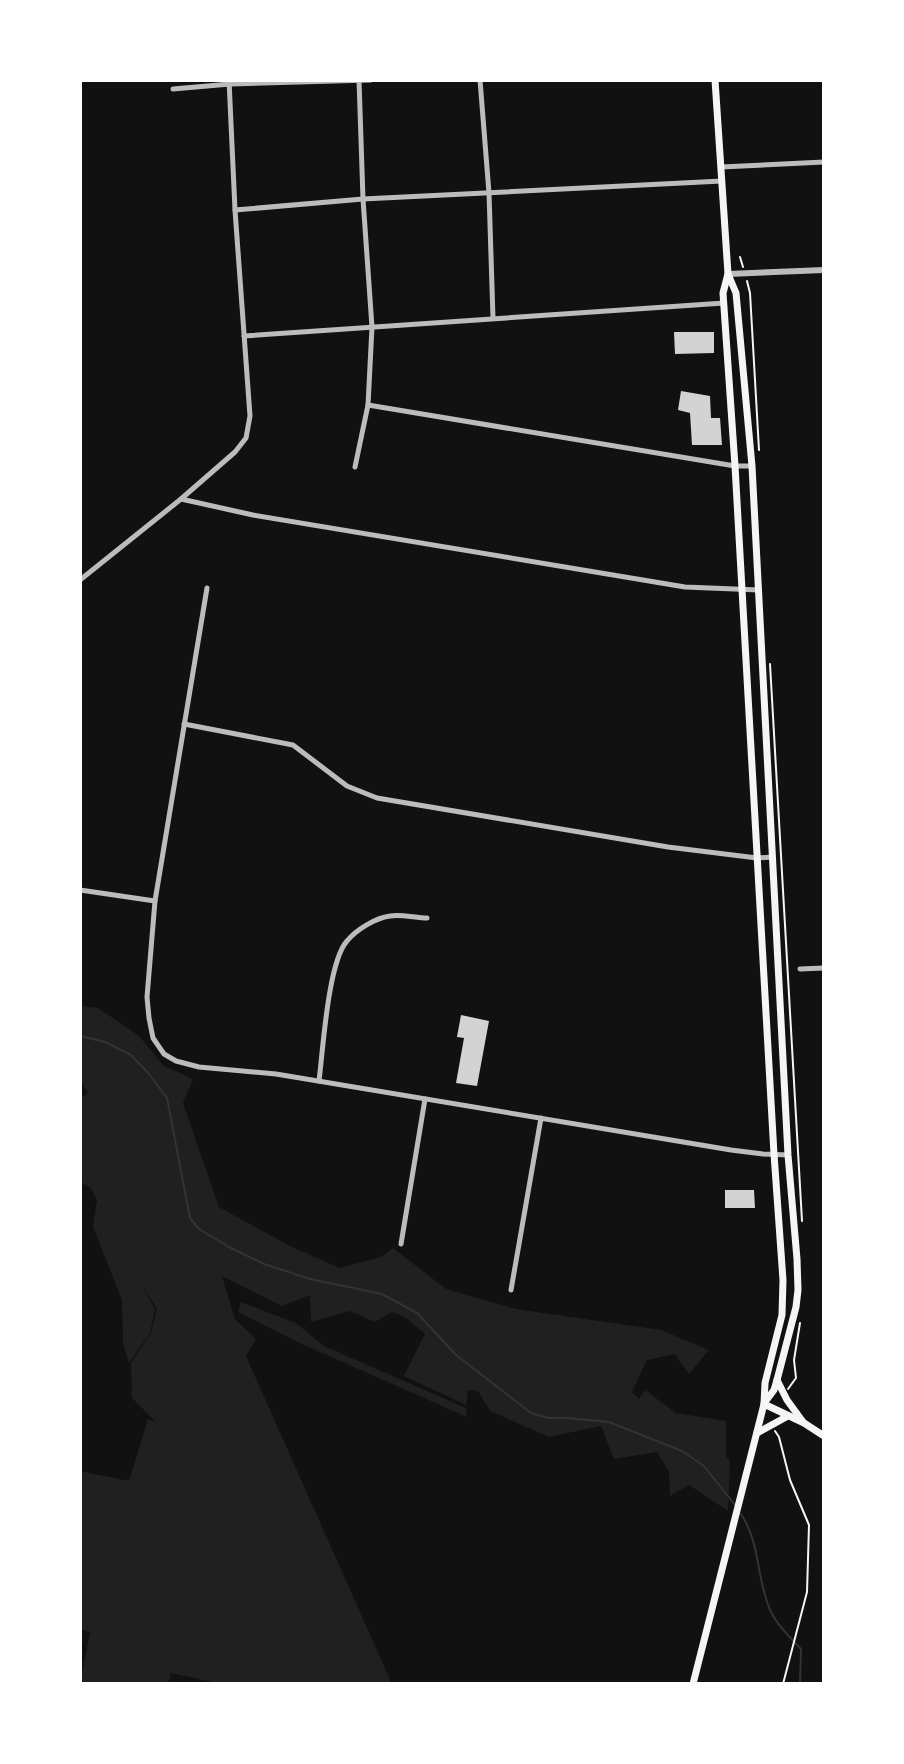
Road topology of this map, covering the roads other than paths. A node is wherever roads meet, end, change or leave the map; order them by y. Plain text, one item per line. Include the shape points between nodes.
1 (359, 80) edge
2 (371, 80) edge
3 (480, 80) edge
4 (715, 80) edge
5 (230, 82) edge
6 (173, 89) dead end
7 (824, 162) edge
8 (721, 167) junction
9 (722, 181) junction
10 (489, 193) junction
11 (363, 199) junction
12 (235, 210) junction
13 (824, 270) edge
14 (728, 274) junction
15 (724, 303) junction
16 (493, 318) junction
17 (372, 327) junction
18 (244, 336) junction
19 (368, 405) junction
20 (735, 466) junction
21 (752, 466) junction
22 (355, 467) dead end
23 (181, 499) junction
24 (80, 580) edge
25 (207, 588) dead end
26 (742, 590) junction
27 (759, 590) junction
28 (184, 724) junction
29 (773, 857) junction
30 (757, 858) junction
31 (80, 890) edge
32 (155, 901) junction
33 (427, 918) dead end
34 (824, 968) edge
35 (800, 969) dead end
36 (319, 1081) junction
37 (425, 1099) junction
38 (541, 1118) junction
39 (774, 1154) junction
40 (788, 1155) junction
41 (401, 1244) dead end
42 (511, 1290) dead end
43 (777, 1380) junction
44 (764, 1404) junction
45 (788, 1416) junction
46 (804, 1423) junction
47 (757, 1433) junction
48 (824, 1436) edge
49 (693, 1684) edge

1 - 2 street
1 - 5 street
1 - 11 street
3 - 10 street
4 - 8 main road
5 - 6 street
5 - 12 street
7 - 8 street
8 - 9 main road
9 - 10 street
9 - 14 main road
10 - 11 street
10 - 16 street
11 - 12 street
11 - 17 street
12 - 18 street
13 - 14 street
14 - 15 main road
14 - 21 main road via 736,293
15 - 16 street
15 - 20 main road
16 - 17 street
17 - 18 street
17 - 19 street
18 - 23 street via 250,416 246,438
19 - 20 street
19 - 22 street
20 - 21 street
20 - 26 main road
21 - 27 main road
23 - 24 street
23 - 26 street via 674,586
25 - 28 street
26 - 27 street
26 - 30 main road
27 - 29 main road
28 - 30 street via 293,745 347,786 377,798
28 - 32 street
29 - 30 street
29 - 40 main road
30 - 39 main road
31 - 32 street
32 - 36 street via 147,997 153,1038 164,1054 199,1067
33 - 36 street via 389,916 345,942 332,980
34 - 35 street
36 - 37 street
37 - 38 street
37 - 41 street
38 - 39 street
38 - 42 street
39 - 40 street
39 - 44 main road via 782,1315
40 - 43 main road via 798,1290
43 - 44 main road
43 - 46 main road
44 - 45 main road
44 - 47 main road
45 - 46 main road
45 - 47 main road
46 - 48 main road
47 - 49 main road

